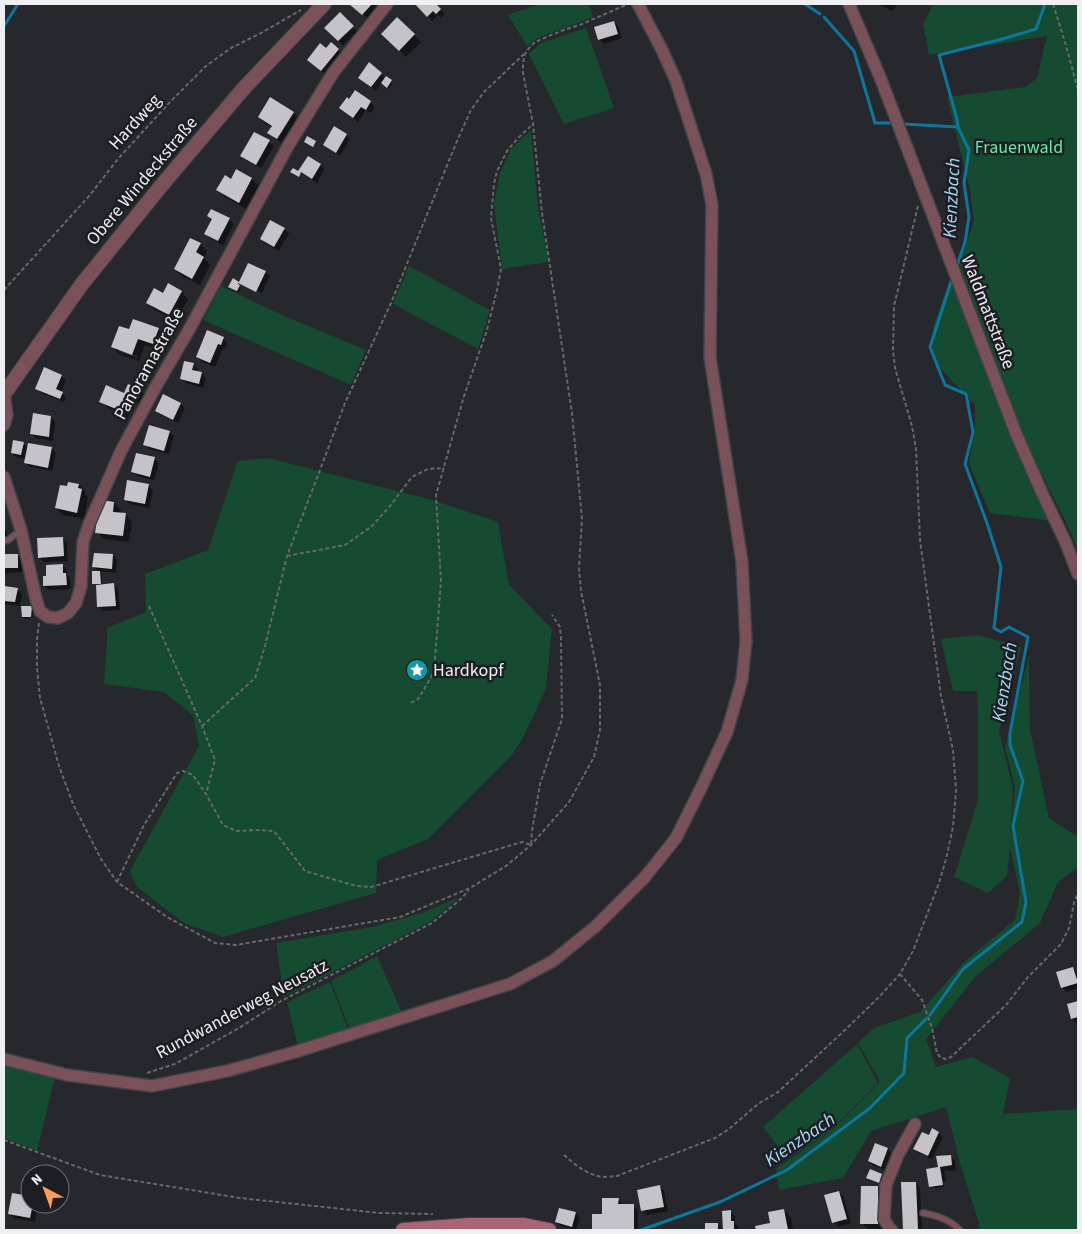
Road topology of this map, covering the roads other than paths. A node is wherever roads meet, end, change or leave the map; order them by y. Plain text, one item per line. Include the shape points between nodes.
1 (324, 4) edge
2 (387, 4) edge
3 (638, 4) edge
4 (849, 4) edge
5 (4, 393) edge
6 (4, 425) edge
7 (4, 477) edge
8 (21, 530) junction
9 (4, 541) edge
10 (1078, 574) edge
11 (4, 1059) edge
12 (915, 1124) dead end
13 (923, 1213) dead end
14 (403, 1230) edge
15 (549, 1230) edge
16 (892, 1230) edge
17 (960, 1230) edge

1 - 5 street, Obere Windeckstraße via 244,88 161,186 82,284
2 - 8 street, Panoramastraße via 333,72 288,146 120,451 83,542 81,586 76,603 58,618 48,617 40,611
3 - 11 street via 676,81 706,174 712,205 710,357 742,562 744,596 746,641 740,688 727,732 676,838 644,877 596,926 553,960 510,984 295,1052 227,1071 152,1086 67,1075
4 - 10 street, Waldmattstraße via 1017,436
5 - 6 street via 7,415
7 - 8 street, Panoramastraße
8 - 9 lane
12 - 16 street via 886,1185 884,1219
13 - 17 lane via 940,1217
14 - 15 main road via 469,1225 524,1225

